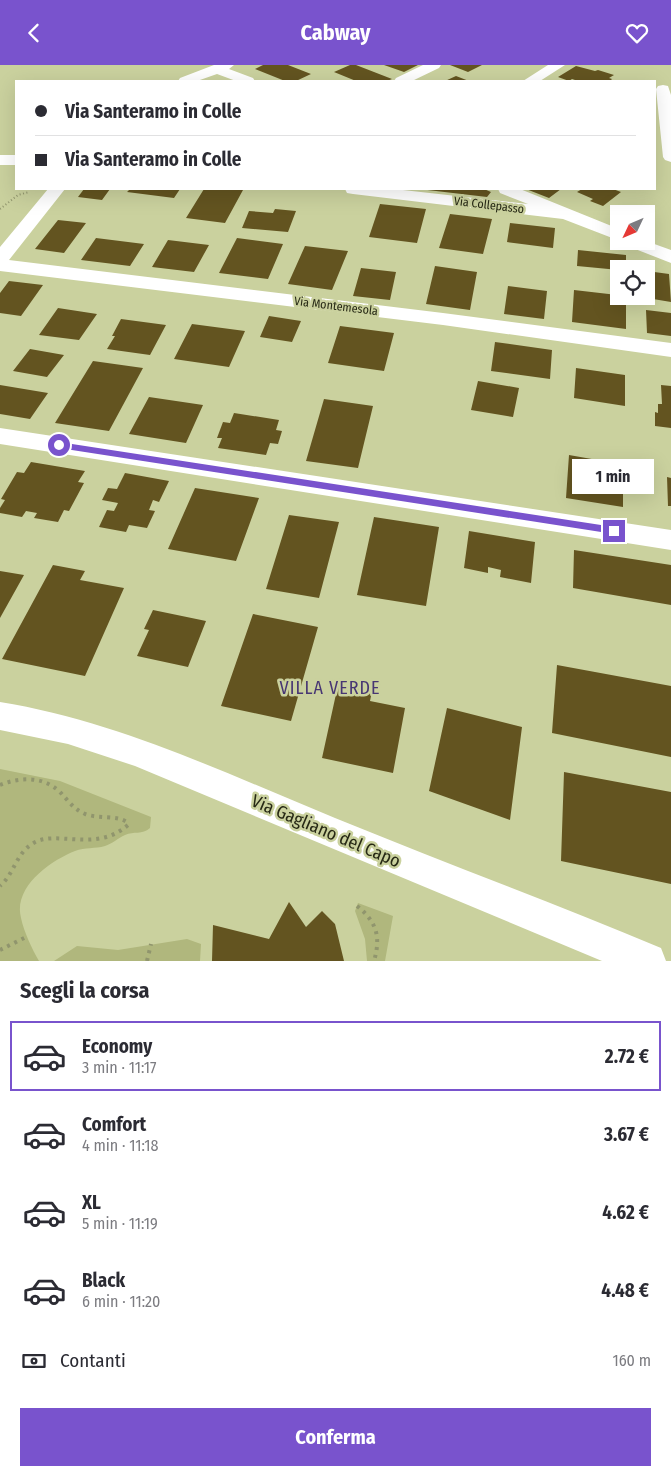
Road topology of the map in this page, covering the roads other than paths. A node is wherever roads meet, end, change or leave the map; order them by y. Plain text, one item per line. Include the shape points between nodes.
1 (434, 65) edge
2 (558, 65) edge
3 (222, 67) edge
4 (188, 80) edge
5 (246, 80) edge
6 (403, 80) edge
7 (532, 80) edge
8 (663, 89) dead end
9 (669, 125) edge
10 (671, 157) edge
11 (0, 160) edge
12 (15, 160) edge
13 (55, 190) edge
14 (362, 190) edge
15 (508, 190) edge
16 (566, 214) junction
17 (610, 232) edge
18 (654, 250) edge
19 (671, 257) edge
20 (0, 259) edge
21 (0, 265) edge
22 (671, 350) edge
23 (0, 436) edge
24 (671, 539) edge
25 (0, 716) edge
26 (648, 961) edge

1 - 6 street
2 - 7 street
3 - 4 street
3 - 5 street
8 - 9 street
9 - 10 street
11 - 12 street
13 - 20 street
14 - 16 street, Via Collepasso
15 - 16 street
16 - 17 street
18 - 19 street
21 - 22 street, Via Montemesola
23 - 24 street
25 - 26 street, Via Gagliano del Capo via 119,745

